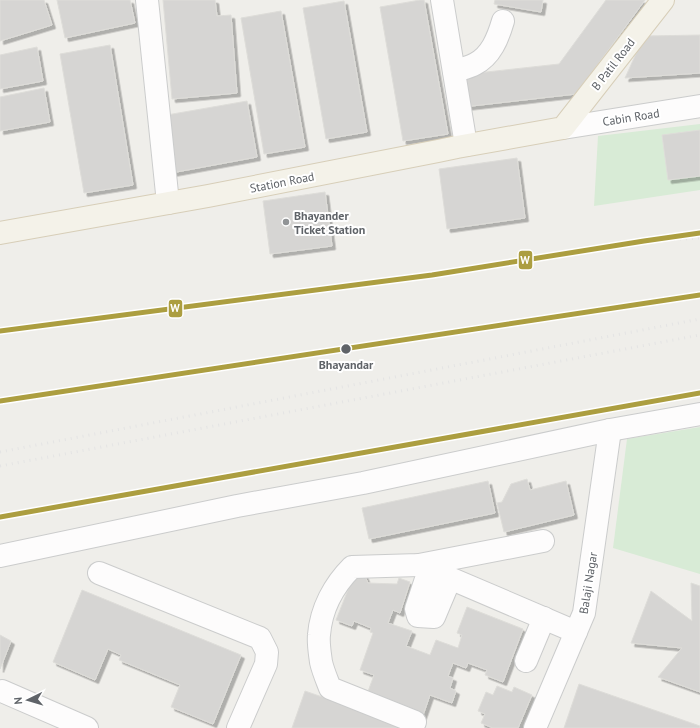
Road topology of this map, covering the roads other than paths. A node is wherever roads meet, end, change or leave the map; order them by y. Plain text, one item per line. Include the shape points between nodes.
1 (147, 0) edge
2 (442, 0) edge
3 (663, 0) edge
4 (503, 21) dead end
5 (454, 71) junction
6 (700, 106) edge
7 (563, 128) junction
8 (466, 145) junction
9 (168, 203) junction
10 (0, 233) edge
11 (700, 414) edge
12 (610, 430) junction
13 (543, 541) dead end
14 (0, 556) edge
15 (424, 568) junction
16 (99, 574) dead end
17 (450, 578) junction
18 (544, 618) junction
19 (576, 632) junction
20 (526, 661) dead end
21 (2, 691) dead end
22 (415, 722) dead end
23 (87, 728) edge
24 (238, 728) edge
25 (536, 728) edge

1 - 9 street
2 - 5 street
3 - 7 main road, B Patil Road
4 - 5 street via 495,42 484,59
5 - 8 street
6 - 7 street, Cabin Road
7 - 8 main road, Station Road
8 - 9 main road, Station Road
9 - 10 main road, Station Road
11 - 12 street
12 - 14 street via 363,483 230,502 40,542
12 - 19 street, Balaji Nagar via 584,613
13 - 15 street
15 - 17 street
15 - 17 street via 416,609 418,616 434,617
15 - 22 street via 352,567 342,577 325,606 318,637 322,663 330,688
16 - 24 street via 260,638 267,652 266,664
17 - 18 street
18 - 19 street
18 - 20 street
19 - 25 street, Balaji Nagar
21 - 23 street

